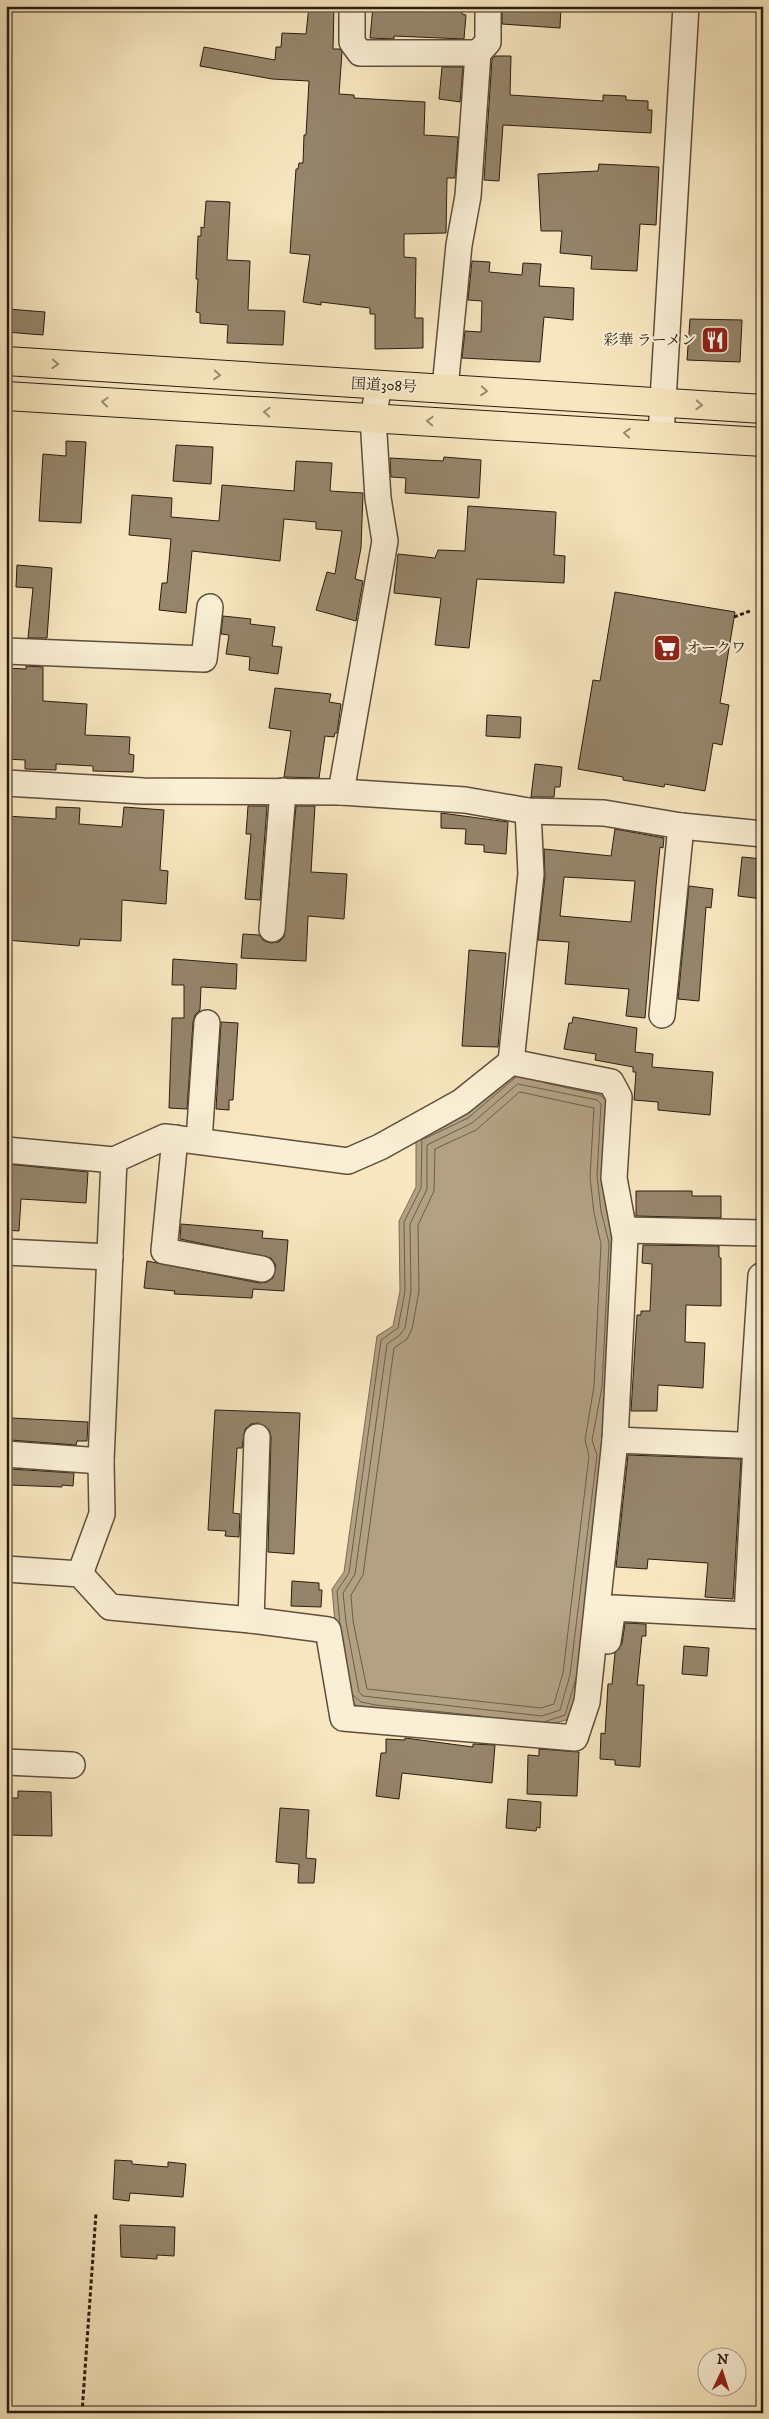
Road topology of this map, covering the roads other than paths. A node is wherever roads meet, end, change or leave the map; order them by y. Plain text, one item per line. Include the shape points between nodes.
1 (352, 6) edge
2 (488, 6) edge
3 (686, 6) edge
4 (478, 53) junction
5 (6, 361) edge
6 (379, 385) junction
7 (445, 388) junction
8 (6, 396) edge
9 (662, 403) junction
10 (763, 408) edge
11 (373, 418) junction
12 (660, 434) junction
13 (763, 442) edge
14 (210, 607) dead end
15 (6, 651) edge
16 (6, 783) edge
17 (283, 792) junction
18 (341, 792) junction
19 (528, 811) junction
20 (681, 826) junction
21 (763, 834) edge
22 (272, 929) dead end
23 (662, 1015) dead end
24 (207, 1022) dead end
25 (511, 1062) junction
26 (187, 1139) junction
27 (6, 1150) edge
28 (114, 1160) junction
29 (624, 1230) junction
30 (763, 1233) edge
31 (6, 1252) edge
32 (110, 1257) junction
33 (262, 1269) dead end
34 (761, 1276) dead end
35 (257, 1437) dead end
36 (615, 1440) junction
37 (756, 1445) edge
38 (6, 1454) edge
39 (101, 1461) junction
40 (6, 1569) edge
41 (80, 1574) junction
42 (755, 1615) edge
43 (251, 1620) junction
44 (587, 1702) junction
45 (6, 1762) edge
46 (72, 1765) dead end

1 - 4 street via 352,42 360,53
2 - 4 street via 488,42
3 - 9 street
4 - 7 street via 468,196 459,245
5 -> 6 highway, 国道308号
6 - 7 highway, 国道308号
6 - 11 street
7 -> 9 highway, 国道308号
11 -> 8 highway
9 -> 10 highway, 国道308号
9 - 12 street
12 -> 11 highway
11 - 18 street via 378,498 385,541
12 - 13 highway
14 - 15 street via 204,659
16 - 17 street via 144,791
17 - 18 street
17 - 22 street
18 - 19 street via 465,800
19 - 20 street via 604,813
19 - 25 street via 531,874
20 - 21 street
20 - 23 street
24 - 26 street
25 - 26 street via 460,1102 380,1147 348,1161
25 - 29 street via 611,1082 619,1097 614,1178
26 - 28 street via 165,1137
26 - 33 street via 164,1251
27 - 28 street
28 - 32 street
29 - 30 street
29 - 36 street
31 - 32 street
32 - 39 street
34 - 37 street
35 - 43 street
36 - 37 street
36 - 44 street
37 - 42 street
38 - 39 street
39 - 41 street via 102,1514
40 - 41 street
41 - 43 street via 110,1607
42 - 44 street via 613,1608 597,1702
43 - 44 street via 328,1630 343,1718 575,1738
45 - 46 street

